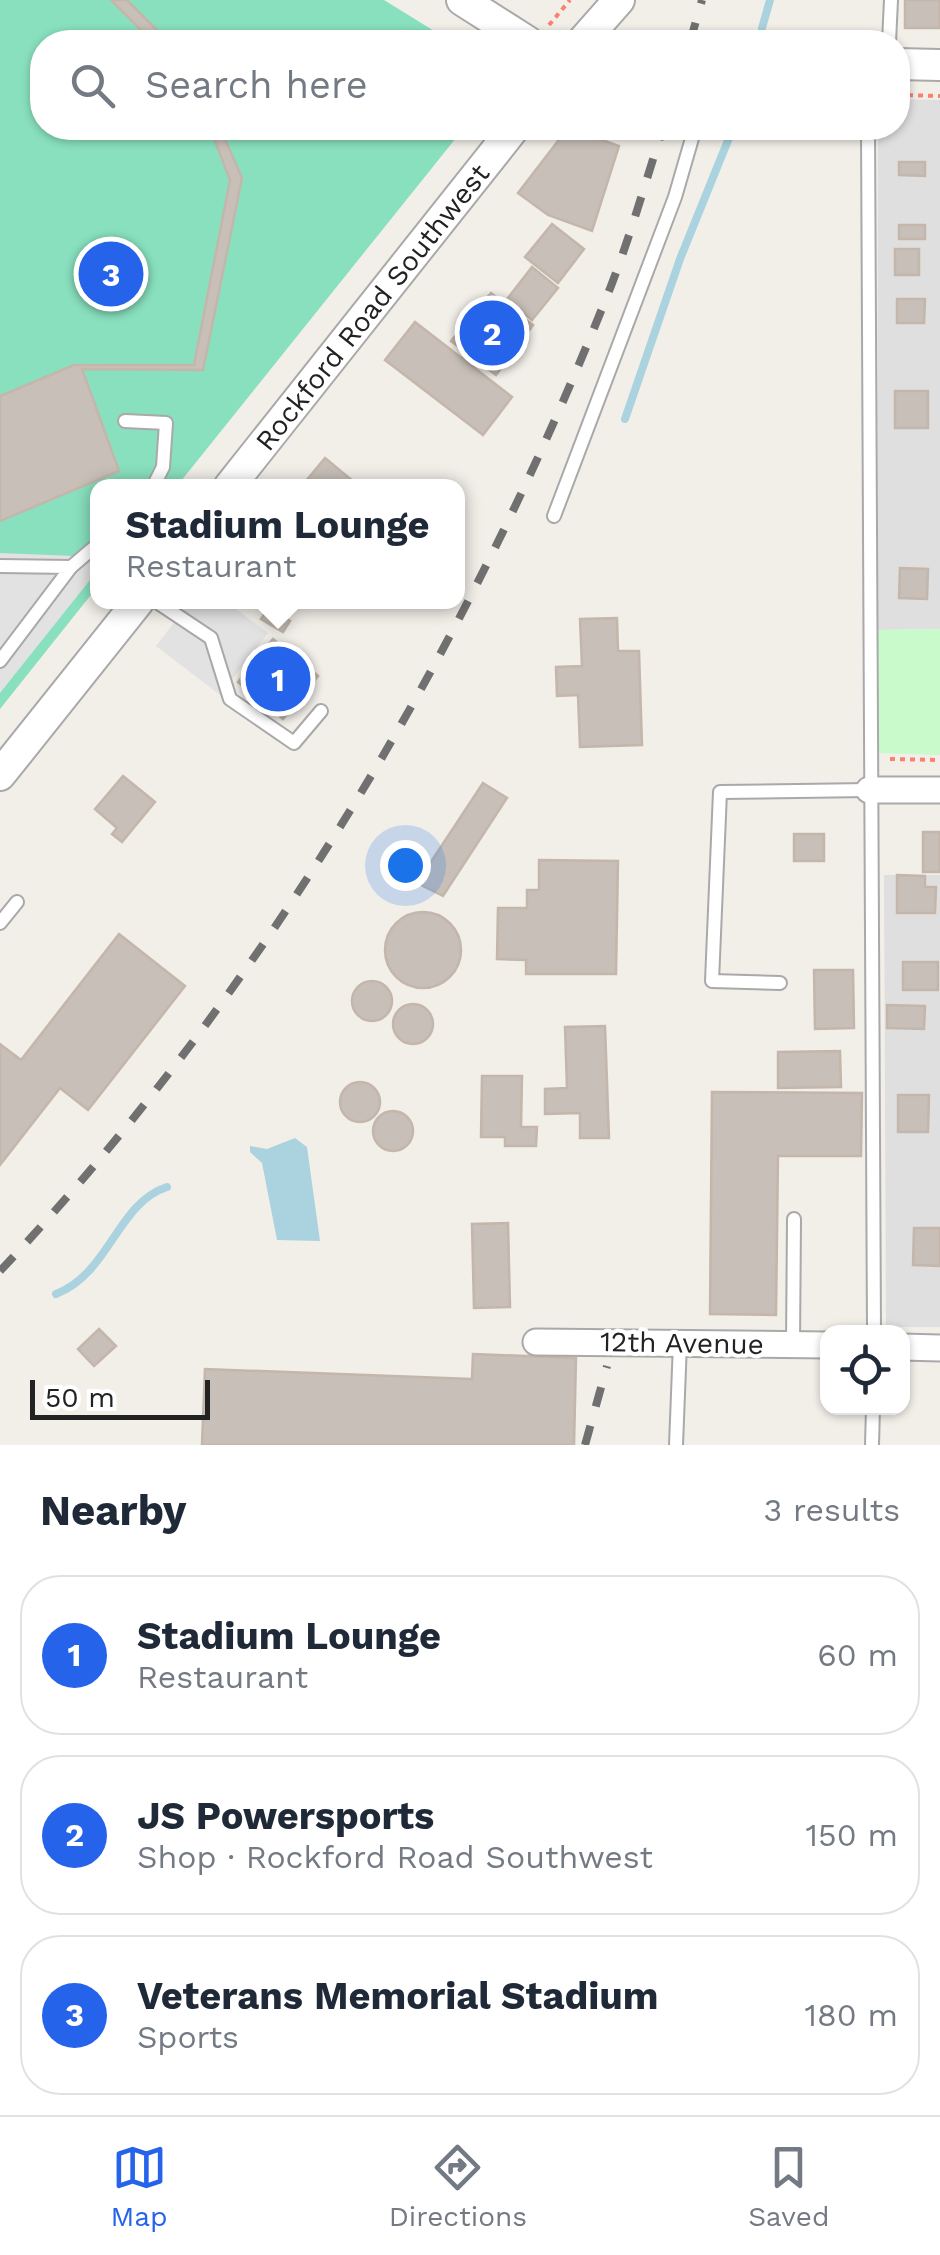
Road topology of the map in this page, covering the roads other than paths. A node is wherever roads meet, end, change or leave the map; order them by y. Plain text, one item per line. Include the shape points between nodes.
1 (462, 0) edge
2 (619, 0) edge
3 (891, 0) edge
4 (530, 30) edge
5 (593, 30) edge
6 (890, 30) edge
7 (910, 64) edge
8 (940, 64) edge
9 (504, 140) edge
10 (692, 140) edge
11 (868, 140) edge
12 (125, 420) dead end
13 (157, 479) edge
14 (235, 479) edge
15 (554, 516) dead end
16 (90, 551) edge
17 (0, 566) edge
18 (71, 567) junction
19 (132, 609) edge
20 (167, 609) edge
21 (0, 662) edge
22 (321, 711) dead end
23 (0, 775) edge
24 (869, 790) junction
25 (940, 790) edge
26 (17, 902) dead end
27 (0, 923) edge
28 (780, 983) dead end
29 (794, 1220) dead end
30 (874, 1325) edge
31 (536, 1342) dead end
32 (680, 1342) junction
33 (794, 1345) junction
34 (820, 1346) edge
35 (910, 1347) edge
36 (940, 1348) edge
37 (873, 1415) edge
38 (676, 1445) edge
39 (872, 1445) edge

1 - 4 street
2 - 5 street
3 - 6 lane
7 - 8 street
9 - 14 street, Rockford Road Southwest
10 - 15 lane
11 - 24 lane
12 - 13 lane via 166,422 164,467
16 - 18 lane
17 - 18 lane
18 - 21 lane
19 - 23 street
20 - 22 lane via 212,638 230,699 294,743
24 - 25 street
24 - 28 lane via 720,792 712,981
24 - 30 lane
26 - 27 lane
29 - 33 lane
31 - 32 street, 12th Avenue
32 - 33 street, 12th Avenue
32 - 38 lane
33 - 34 street, 12th Avenue
35 - 36 street
37 - 39 lane

